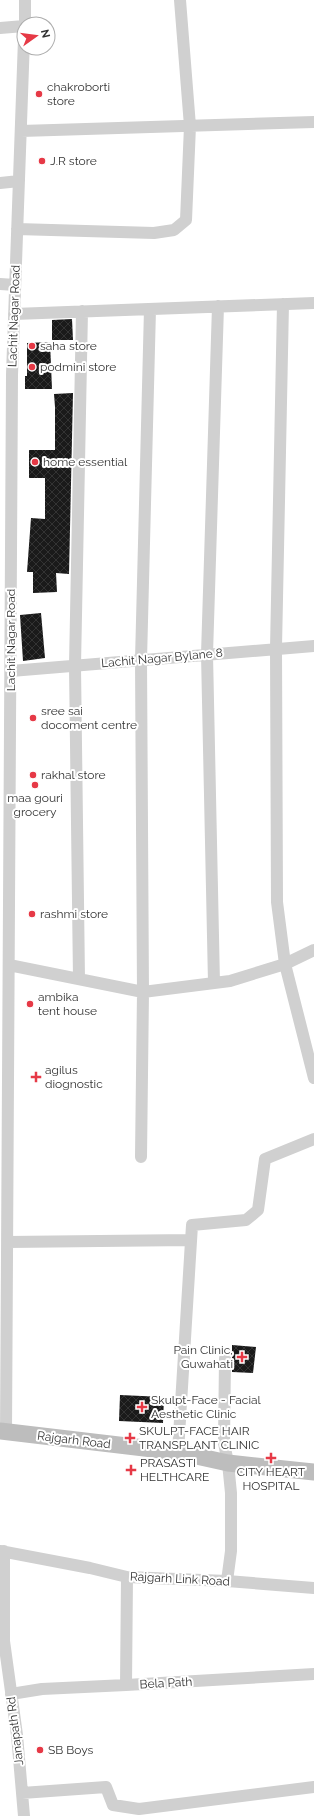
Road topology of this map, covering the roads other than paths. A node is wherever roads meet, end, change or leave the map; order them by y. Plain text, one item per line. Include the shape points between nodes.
1 (25, 0) edge
2 (180, 0) edge
3 (24, 16) edge
4 (16, 26) edge
5 (0, 28) edge
6 (23, 56) edge
7 (314, 122) edge
8 (190, 126) junction
9 (21, 131) junction
10 (19, 181) junction
11 (0, 183) edge
12 (17, 229) junction
13 (0, 284) edge
14 (15, 285) junction
15 (314, 303) edge
16 (283, 304) junction
17 (218, 306) junction
18 (150, 309) junction
19 (82, 311) junction
20 (14, 314) junction
21 (6, 512) edge
22 (314, 646) edge
23 (276, 648) junction
24 (207, 654) junction
25 (141, 660) junction
26 (75, 666) junction
27 (11, 671) junction
28 (5, 716) edge
29 (5, 817) edge
30 (5, 945) edge
31 (314, 950) edge
32 (285, 964) junction
33 (9, 965) junction
34 (79, 979) junction
35 (214, 983) junction
36 (143, 992) junction
37 (314, 1078) edge
38 (4, 1124) edge
39 (314, 1139) edge
40 (141, 1157) dead end
41 (4, 1196) edge
42 (191, 1240) junction
43 (8, 1242) junction
44 (225, 1358) dead end
45 (3, 1432) edge
46 (178, 1452) junction
47 (228, 1463) junction
48 (314, 1472) edge
49 (2, 1551) edge
50 (128, 1577) junction
51 (227, 1581) junction
52 (314, 1588) edge
53 (314, 1674) edge
54 (126, 1685) junction
55 (11, 1694) junction
56 (314, 1787) edge
57 (22, 1793) junction
58 (24, 1816) edge

1 - 3 street
2 - 8 street
4 - 5 street
6 - 9 street, Lachit Nagar Road
7 - 8 street
8 - 9 street
8 - 12 street via 186,220 174,230 154,233
9 - 10 street, Lachit Nagar Road
10 - 11 street
10 - 12 street, Lachit Nagar Road
12 - 14 street, Lachit Nagar Road
13 - 14 street
14 - 20 street, Lachit Nagar Road
15 - 16 street
16 - 17 street
16 - 23 street
17 - 18 street
17 - 24 street
18 - 19 street
18 - 25 street
19 - 20 street
19 - 26 street
20 - 21 street, Lachit Nagar Road
21 - 27 street, Lachit Nagar Road
22 - 23 street, Lachit Nagar Bylane 8
23 - 24 street, Lachit Nagar Bylane 8
23 - 32 street via 277,902
24 - 25 street, Lachit Nagar Bylane 8
24 - 35 street
25 - 26 street, Lachit Nagar Bylane 8
25 - 36 street
26 - 27 street, Lachit Nagar Bylane 8
26 - 34 street
27 - 28 street, Lachit Nagar Road
28 - 29 street, Lachit Nagar Road
29 - 30 street, Lachit Nagar Road
30 - 33 street, Lachit Nagar Road
31 - 32 street
32 - 35 street via 230,981
32 - 37 street
33 - 34 street
33 - 38 street, Lachit Nagar Road
34 - 36 street
35 - 36 street
36 - 40 street
38 - 41 street, Lachit Nagar Road
39 - 42 street via 265,1159 258,1210 246,1220 192,1225
41 - 43 street, Lachit Nagar Road
42 - 43 street
42 - 46 street
43 - 45 street, Lachit Nagar Road
44 - 47 street via 224,1444
45 - 46 main road, Rajgarh Road
46 - 47 main road, Rajgarh Road
47 - 48 main road, Rajgarh Road
47 - 51 street via 231,1531
49 - 50 street, Rajgarh Link Road
49 - 55 street, Janapath Rd via 4,1641
50 - 51 street, Rajgarh Link Road
50 - 54 street, Bela Path
51 - 52 street, Rajgarh Link Road
53 - 54 street, Bela Path
54 - 55 street via 42,1689
55 - 57 street, Janapath Rd
56 - 57 street via 139,1809 113,1805 106,1787
57 - 58 street, Janapath Rd

